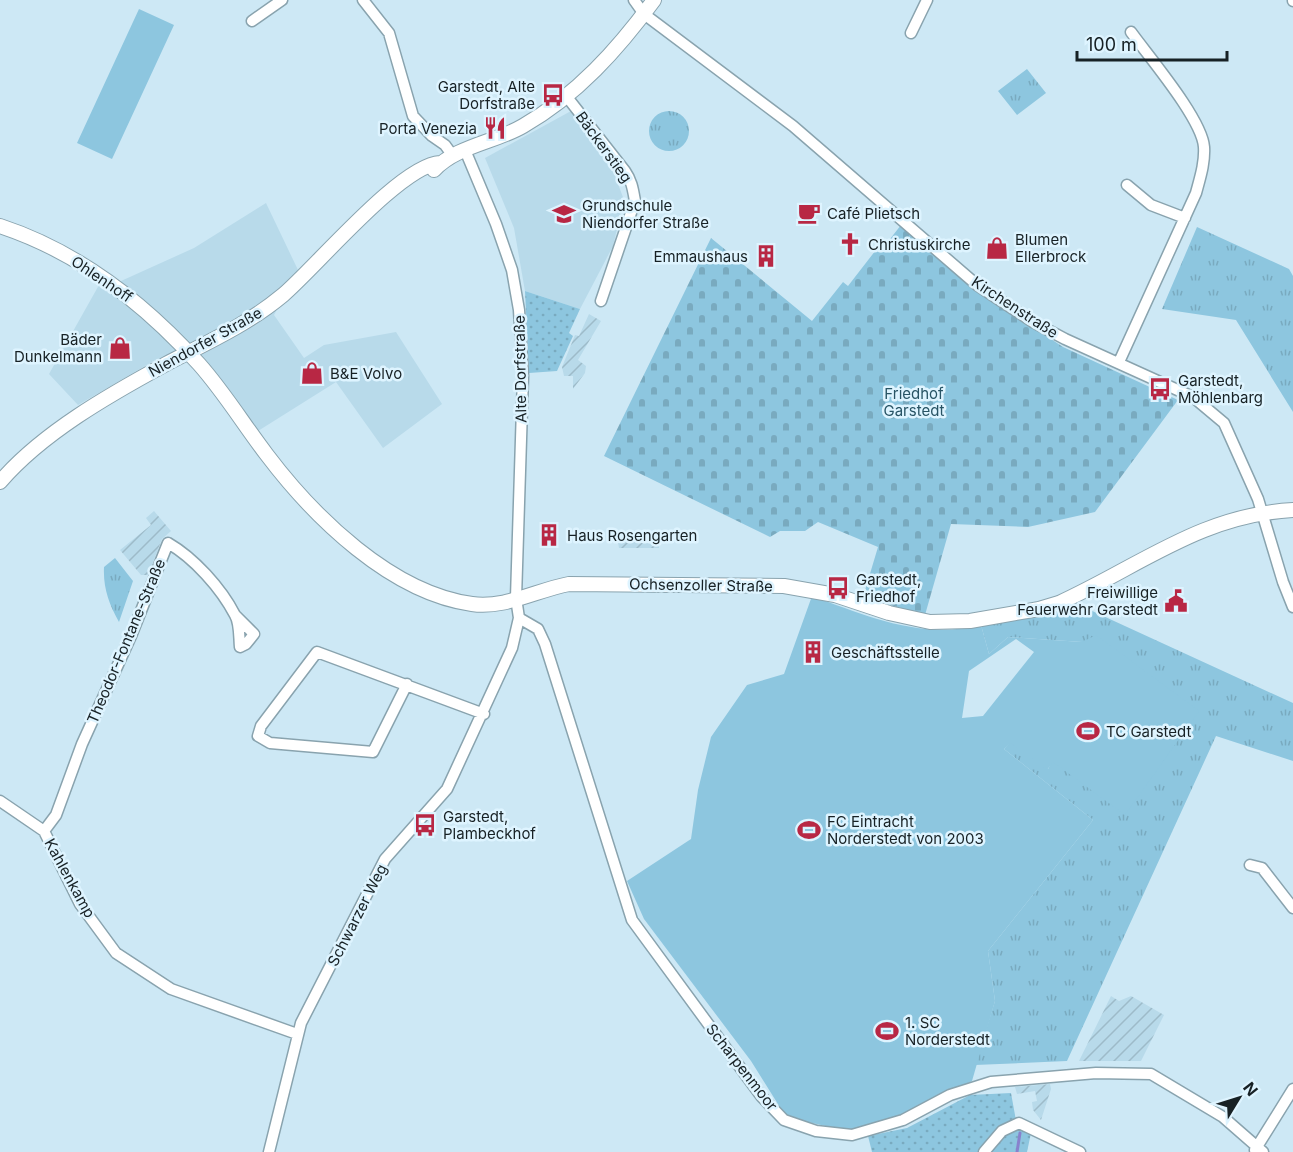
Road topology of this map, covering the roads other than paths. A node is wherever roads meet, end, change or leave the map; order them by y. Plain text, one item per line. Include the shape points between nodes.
1 (282, 0) edge
2 (363, 0) edge
3 (634, 0) edge
4 (654, 0) edge
5 (927, 0) edge
6 (644, 14) junction
7 (252, 21) dead end
8 (1131, 32) dead end
9 (911, 33) dead end
10 (567, 97) junction
11 (459, 153) junction
12 (1127, 185) dead end
13 (1185, 218) junction
14 (0, 226) edge
15 (601, 301) dead end
16 (189, 353) junction
17 (1119, 362) junction
18 (3, 473) edge
19 (1293, 510) edge
20 (1263, 513) junction
21 (516, 598) junction
22 (1293, 607) edge
23 (236, 616) dead end
24 (519, 618) junction
25 (407, 684) junction
26 (484, 714) junction
27 (0, 801) edge
28 (44, 831) junction
29 (1250, 865) dead end
30 (1293, 908) edge
31 (297, 1034) junction
32 (1293, 1089) edge
33 (1258, 1150) edge
34 (269, 1152) edge
35 (984, 1152) edge
36 (1080, 1152) edge

1 - 7 street
2 - 11 street, Alte Dorfstraße via 389,33 413,116 432,136
3 - 6 street, Kirchenstraße
4 - 6 street, Niendorfer Straße
5 - 9 street
6 - 10 street, Niendorfer Straße
6 - 17 street, Kirchenstraße via 793,126 976,285 1033,322
8 - 13 street via 1197,125 1204,145 1203,168
10 - 11 street, Niendorfer Straße via 521,127
10 - 15 street, Bäckerstieg via 632,182 635,201
11 - 16 street, Niendorfer Straße via 407,187 398,188 365,213 281,297 245,323
11 - 21 street, Alte Dorfstraße via 496,224 512,270 519,310 523,375
12 - 13 street via 1152,205
13 - 17 street
14 - 16 street, Ohlenhoff via 84,265 139,304
16 - 18 street, Niendorfer Straße via 81,414
16 - 21 street, Ochsenzoller Straße via 297,492 346,540 387,571 455,601 485,605
17 - 20 street, Kirchenstraße via 1193,397 1224,423
19 - 20 street, Ochsenzoller Straße
20 - 21 street, Ochsenzoller Straße via 1203,529 1059,603 970,621 918,621 835,595 784,586 569,584
20 - 22 street, Kirchenstraße
21 - 24 street, Schwarzer Weg
23 - 28 street, Theodor-Fontane-Straße via 216,587 181,550 168,543 56,815
24 - 26 street, Schwarzer Weg via 512,648
24 - 33 street, Scharpenmoor via 538,629 545,644 632,921 761,1096 784,1120 816,1131 852,1135 903,1120 950,1095 991,1082 1096,1073 1151,1074 1223,1118
25 - 25 street via 317,652 261,726 258,736 270,743 373,752
25 - 26 street
26 - 31 street, Schwarzer Weg via 447,789 385,860
27 - 28 street, Kahlenkamp
28 - 31 street, Kahlenkamp via 80,904 116,953 171,989
29 - 30 street via 1262,868
31 - 34 street, Schwarzer Weg
32 - 33 street
35 - 36 street via 1002,1131 1019,1123

